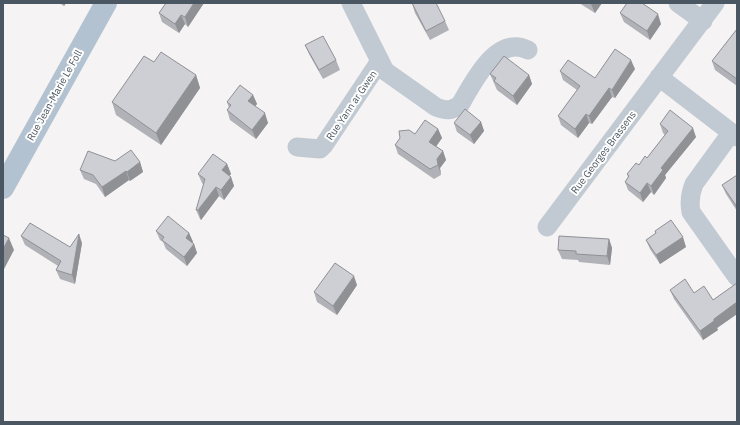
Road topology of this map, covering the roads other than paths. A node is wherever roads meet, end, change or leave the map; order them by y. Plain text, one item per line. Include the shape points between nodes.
1 (106, 3) edge
2 (351, 3) edge
3 (678, 3) edge
4 (715, 3) edge
5 (702, 20) junction
6 (528, 50) dead end
7 (380, 61) junction
8 (659, 77) junction
9 (734, 135) edge
10 (297, 147) dead end
11 (3, 188) edge
12 (547, 226) dead end
13 (737, 277) edge

1 - 11 main road, Rue Jean-Marie Le Foll
2 - 7 street, Rue Yann ar Gwen
3 - 5 street
4 - 5 street, Rue Georges Brassens
5 - 8 street, Rue Georges Brassens
6 - 7 street, Rue Yann ar Gwen via 516,46 499,52 491,58 460,105 445,110 436,107 386,71
7 - 10 street, Rue Yann ar Gwen via 324,145 320,149
8 - 9 street
8 - 12 street, Rue Georges Brassens
9 - 13 street via 694,184 689,203 691,212

